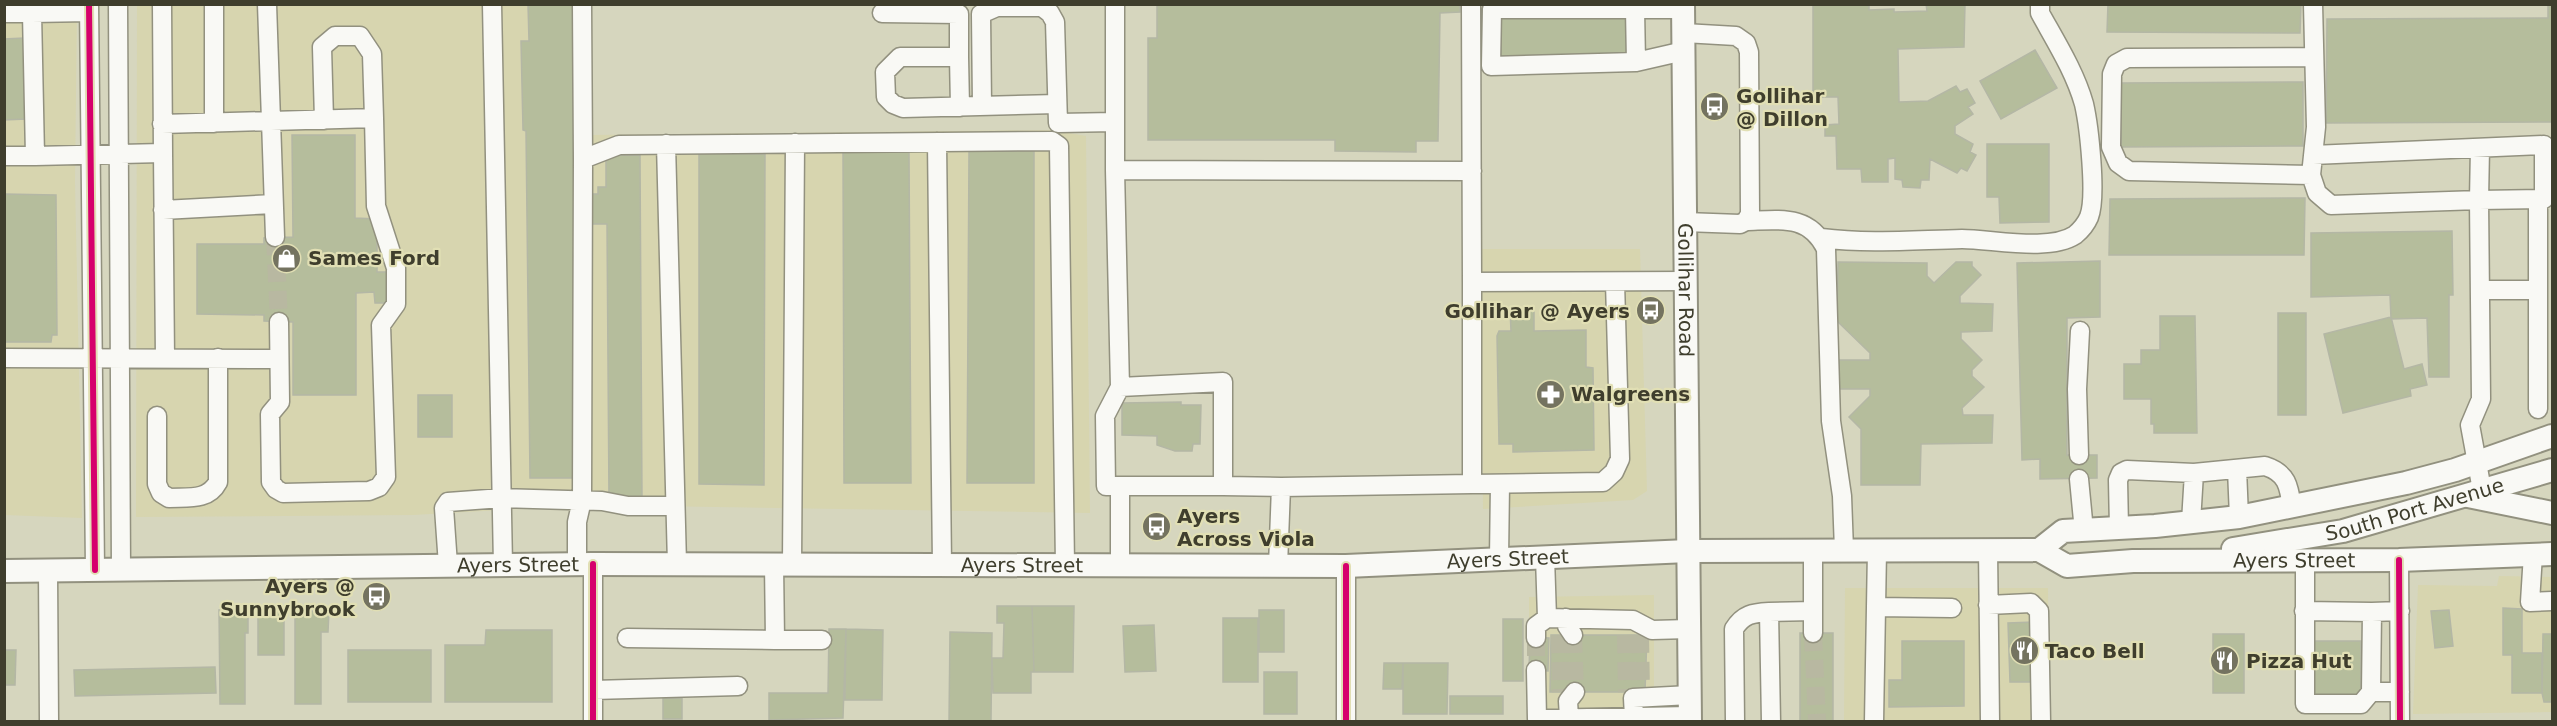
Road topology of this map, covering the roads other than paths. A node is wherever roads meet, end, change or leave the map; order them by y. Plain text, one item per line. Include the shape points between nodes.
1 (118, 4) edge
2 (162, 4) edge
3 (213, 4) edge
4 (267, 4) edge
5 (492, 4) edge
6 (582, 4) edge
7 (1115, 4) edge
8 (1471, 4) edge
9 (2040, 4) edge
10 (2313, 4) edge
11 (1683, 7) edge
12 (89, 8) edge
13 (1635, 9) junction
14 (4, 13) edge
15 (32, 13) junction
16 (882, 13) dead end
17 (959, 14) junction
18 (981, 14) junction
19 (1684, 42) junction
20 (959, 57) junction
21 (2313, 57) junction
22 (1636, 62) junction
23 (1057, 104) junction
24 (982, 106) junction
25 (960, 107) junction
26 (374, 118) junction
27 (324, 120) junction
28 (271, 121) junction
29 (1115, 122) junction
30 (213, 123) junction
31 (162, 124) junction
32 (937, 142) junction
33 (795, 143) junction
34 (666, 144) junction
35 (2480, 148) junction
36 (163, 153) junction
37 (2313, 154) junction
38 (90, 155) junction
39 (119, 155) junction
40 (4, 156) edge
41 (35, 156) junction
42 (583, 159) junction
43 (1115, 170) junction
44 (1472, 171) junction
45 (2311, 175) junction
46 (2538, 199) junction
47 (2479, 200) junction
48 (273, 204) junction
49 (163, 210) junction
50 (1746, 221) junction
51 (1685, 222) junction
52 (275, 237) tunnel mouth
53 (1821, 238) junction
54 (1686, 281) junction
55 (1472, 282) junction
56 (1616, 282) junction
57 (2480, 290) junction
58 (2538, 290) junction
59 (279, 322) tunnel mouth
60 (2080, 331) dead end
61 (92, 357) junction
62 (120, 357) junction
63 (4, 358) edge
64 (165, 358) junction
65 (218, 358) junction
66 (278, 359) junction
67 (1120, 387) junction
68 (2538, 409) dead end
69 (157, 416) dead end
70 (2553, 436) edge
71 (2079, 455) dead end
72 (2477, 462) junction
73 (2237, 469) junction
74 (2553, 470) edge
75 (2194, 473) junction
76 (2079, 479) dead end
77 (1472, 484) junction
78 (1500, 484) junction
79 (1120, 486) junction
80 (1223, 486) junction
81 (1281, 487) junction
82 (2473, 492) junction
83 (502, 498) junction
84 (582, 500) junction
85 (675, 506) junction
86 (2292, 507) junction
87 (2553, 513) edge
88 (2238, 517) junction
89 (2191, 522) junction
90 (2120, 528) junction
91 (2084, 531) junction
92 (1988, 549) junction
93 (1813, 550) junction
94 (1844, 550) junction
95 (1877, 550) junction
96 (2039, 550) junction
97 (1688, 551) junction
98 (2543, 554) edge
99 (1545, 557) junction
100 (1499, 559) junction
101 (2305, 560) junction
102 (2399, 560) junction
103 (2133, 561) junction
104 (585, 564) junction
105 (677, 564) junction
106 (783, 564) junction
107 (503, 565) junction
108 (942, 565) junction
109 (1065, 565) junction
110 (1120, 565) junction
111 (448, 566) junction
112 (1278, 566) junction
113 (1346, 566) junction
114 (94, 570) junction
115 (121, 570) junction
116 (4, 571) edge
117 (48, 571) junction
118 (2553, 602) edge
119 (1988, 605) junction
120 (1876, 607) junction
121 (1953, 608) dead end
122 (1813, 611) junction
123 (2304, 611) junction
124 (2400, 611) junction
125 (1769, 612) junction
126 (2372, 612) junction
127 (1547, 618) junction
128 (1689, 629) junction
129 (1814, 633) tunnel mouth
130 (627, 638) dead end
131 (1536, 638) tunnel mouth
132 (775, 640) junction
133 (822, 640) dead end
134 (1536, 670) tunnel mouth
135 (738, 686) dead end
136 (593, 690) junction
137 (2400, 692) junction
138 (2371, 693) junction
139 (1690, 711) edge
140 (1634, 717) junction
141 (49, 722) edge
142 (593, 722) edge
143 (1346, 722) edge
144 (1735, 722) edge
145 (1771, 722) edge
146 (1874, 722) edge
147 (1990, 722) edge
148 (2042, 722) edge
149 (2400, 722) edge

1 - 39 street
2 - 31 street
3 - 30 street
4 - 28 street
5 - 83 street
6 - 42 street
7 - 29 street
8 - 44 street
9 - 53 street via 2040,13 2084,103 2091,194 2090,215 2085,224 2074,235 2050,242 1965,239 1892,243
10 - 21 street
11 - 13 street
11 - 19 main road, Gollihar Road
12 - 15 street
12 - 38 street
13 - 22 street
13 - 22 street via 1492,9 1491,66
14 - 15 street
15 - 41 street
16 - 17 street
17 - 18 street
17 - 20 street
18 - 23 street via 997,7 1042,7 1050,13 1055,22
18 - 24 street
19 - 22 street
19 - 50 street via 1736,36 1746,43 1750,214
19 - 51 main road, Gollihar Road
20 - 25 street
20 - 25 street via 900,57 885,72 886,97 893,105
21 - 37 street
21 - 45 street via 2127,58 2116,64 2112,74 2111,147 2118,164 2129,171
23 - 24 street
23 - 29 street via 1058,123
24 - 25 street
26 - 27 street
26 - 27 street via 372,54 360,36 335,36 322,47
26 - 66 street via 376,206 396,268 396,304 381,325 386,477 379,487 369,491 294,493 276,489 271,482 270,414 280,402
27 - 28 street
28 - 30 street
28 - 48 street
29 - 43 street
30 - 31 street
31 - 36 street
32 - 33 street
32 - 108 street
32 - 109 street via 1052,141 1059,146
33 - 34 street
33 - 106 street
34 - 42 street via 619,145
34 - 85 street
35 - 37 street
35 - 46 street via 2544,145 2544,199
35 - 47 street
36 - 39 street
36 - 49 street
37 - 45 street
38 - 39 street
38 - 41 street
38 - 61 street
39 - 62 street
40 - 41 street
42 - 84 street
43 - 44 street
43 - 67 street
44 - 55 street
45 - 47 street via 2317,194 2331,205
46 - 47 street
46 - 58 street
47 - 57 street
48 - 49 street
48 - 52 street
49 - 64 street
50 - 51 street
50 - 53 street via 1792,220
51 - 54 main road, Gollihar Road
53 - 94 street via 1826,249 1831,421 1842,496
54 - 56 street
54 - 97 main road, Gollihar Road
55 - 56 street
55 - 77 street
56 - 78 street via 1620,459 1614,472 1603,482
57 - 58 street
57 - 72 street via 2481,399 2469,425
58 - 68 street
59 - 66 street
60 - 71 street
61 - 62 street
61 - 63 street
61 - 114 street
62 - 64 street
62 - 115 street
64 - 65 street
65 - 66 street
65 - 69 street via 219,482 213,492 206,496 169,498 161,492 157,484
67 - 79 street via 1105,416 1106,486
67 - 80 street via 1223,382
70 - 72 main road, South Port Avenue
72 - 82 street
72 - 86 main road, South Port Avenue
73 - 75 street
73 - 86 street via 2265,466 2276,470 2289,486
73 - 88 street
74 - 82 main road, South Port Avenue
75 - 89 street
75 - 90 street via 2121,473
76 - 91 street
77 - 78 street
77 - 81 street
78 - 100 street
79 - 80 street
79 - 110 street
80 - 81 street
81 - 112 street
82 - 87 main road
82 - 103 main road, South Port Avenue via 2343,531
83 - 84 street
83 - 107 street
83 - 111 street via 445,504
84 - 85 street via 628,506
84 - 104 street via 578,522
85 - 105 street
86 - 88 main road
88 - 89 main road
89 - 90 main road
90 - 91 main road
91 - 96 main road via 2063,531
92 - 95 main road, Ayers Street
92 - 96 main road, Ayers Street
92 - 119 street
93 - 94 main road, Ayers Street
93 - 97 main road, Ayers Street
93 - 122 street
94 - 95 main road, Ayers Street
95 - 120 street
96 - 103 main road, Ayers Street via 2067,566
97 - 99 main road, Ayers Street
97 - 128 main road, Gollihar Road
98 - 102 main road, Ayers Street
98 - 118 street via 2530,602
99 - 100 main road, Ayers Street
99 - 127 street
100 - 113 main road, Ayers Street
101 - 102 main road, Ayers Street
101 - 103 main road, Ayers Street
101 - 123 street
102 - 124 street
104 - 105 main road, Ayers Street
104 - 107 main road, Ayers Street
104 - 136 street
105 - 106 main road, Ayers Street
106 - 108 main road, Ayers Street
106 - 132 street
107 - 111 main road, Ayers Street
108 - 109 main road, Ayers Street
109 - 110 main road, Ayers Street
110 - 112 main road, Ayers Street
111 - 115 main road, Ayers Street
112 - 113 main road, Ayers Street
113 - 143 street
114 - 115 main road, Ayers Street
114 - 117 main road, Ayers Street
116 - 117 main road, Ayers Street
117 - 141 street
119 - 147 street
119 - 148 street via 2031,603 2038,611
120 - 121 street
120 - 146 street
122 - 125 street
122 - 129 street
123 - 126 street
123 - 138 street via 2305,704 2361,704
124 - 126 street
124 - 137 street
125 - 144 street via 1740,619 1734,629
125 - 145 street
126 - 138 street
127 - 128 street via 1567,628
127 - 131 street via 1536,626
128 - 139 main road, Gollihar Road
130 - 132 street
132 - 133 street
134 - 140 street via 1537,719 1568,701
135 - 136 street
136 - 142 street
137 - 138 street
137 - 149 street
139 - 140 street
139 - 140 street via 1634,694

